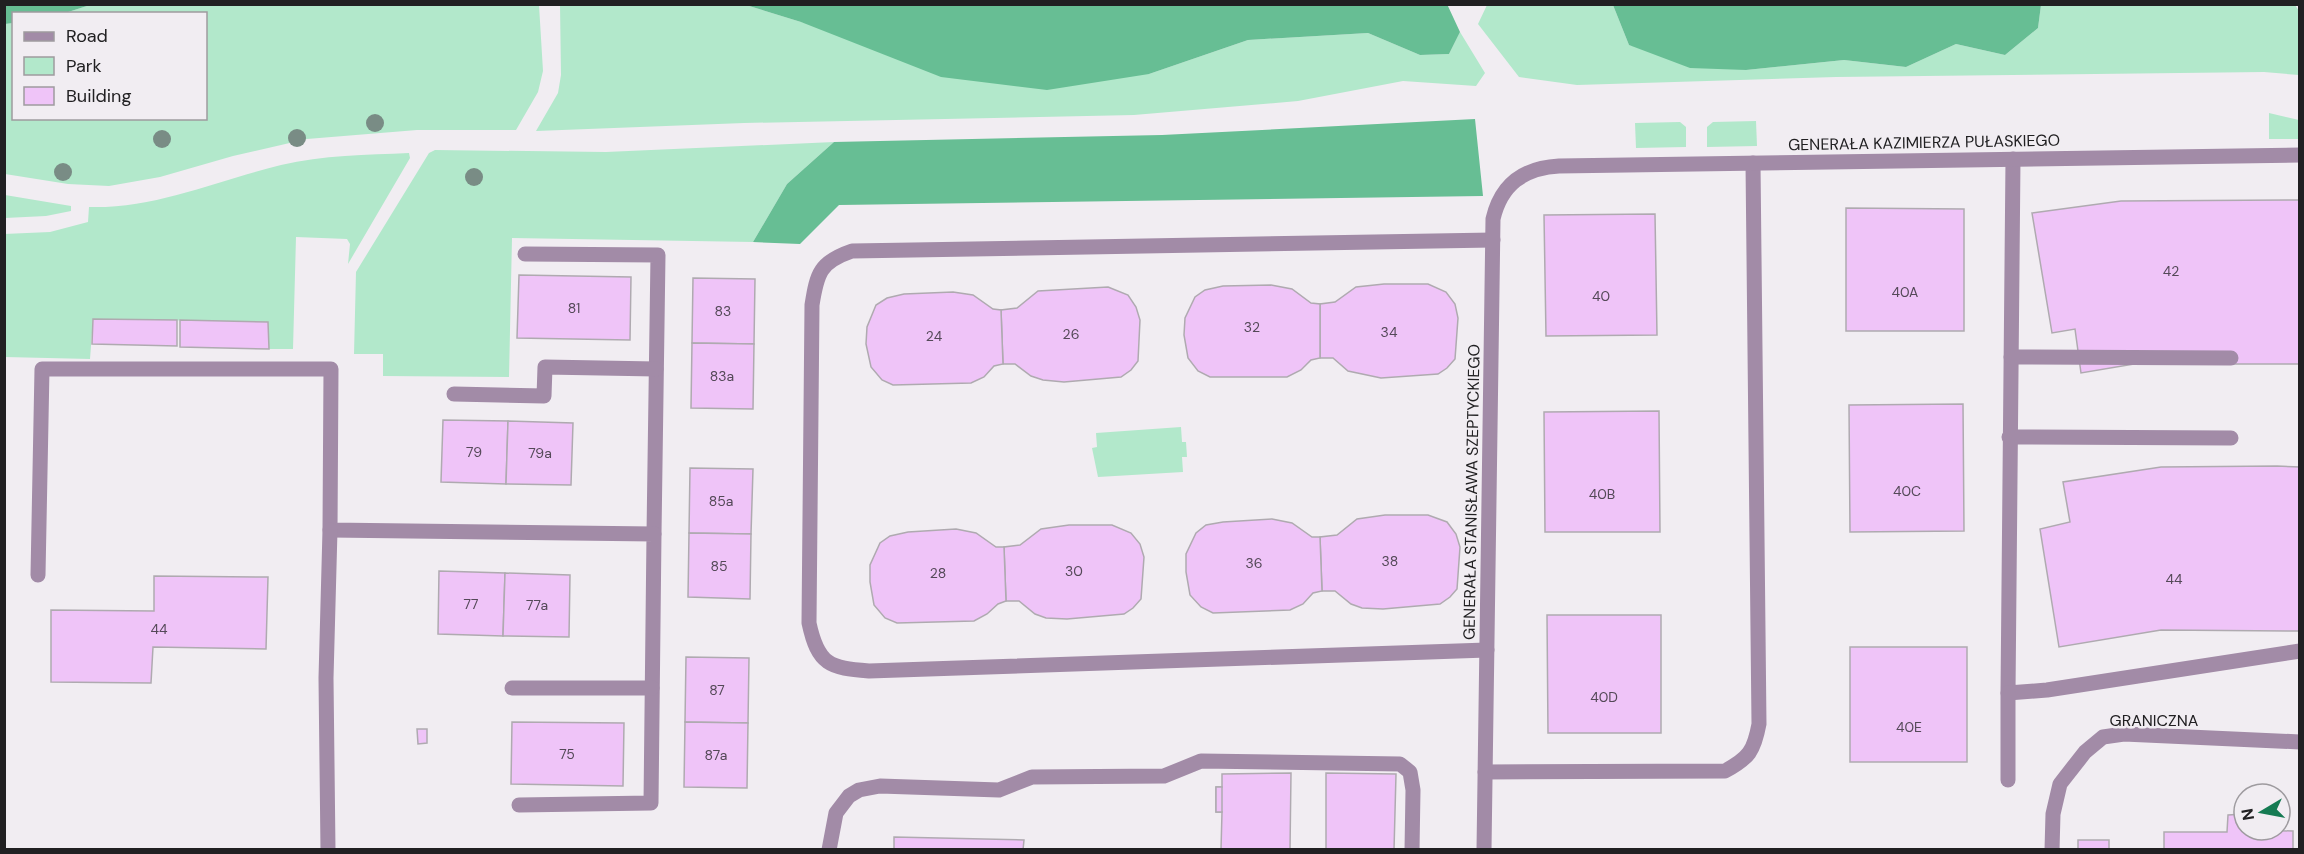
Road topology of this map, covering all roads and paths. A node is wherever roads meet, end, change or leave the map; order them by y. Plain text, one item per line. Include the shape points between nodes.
1 (2300, 155) edge
2 (2013, 159) junction
3 (1753, 163) junction
4 (1549, 166) joint
5 (1492, 240) junction
6 (525, 254) dead end
7 (2011, 357) junction
8 (2230, 358) dead end
9 (657, 369) junction
10 (454, 394) dead end
11 (2009, 437) junction
12 (2231, 438) dead end
13 (330, 530) junction
14 (654, 534) junction
15 (38, 575) dead end
16 (1487, 650) junction
17 (2300, 651) edge
18 (513, 688) dead end
19 (652, 688) junction
20 (2008, 693) junction
21 (2300, 741) edge
22 (1485, 772) junction
23 (2008, 780) dead end
24 (519, 805) dead end
25 (328, 849) edge
26 (829, 849) edge
27 (1412, 849) edge
28 (1484, 849) edge
29 (2052, 849) edge

1 - 2 street, GENERAŁA KAZIMIERZA PUŁASKIEGO
2 - 3 street, GENERAŁA KAZIMIERZA PUŁASKIEGO
2 - 7 street
3 - 4 street, GENERAŁA KAZIMIERZA PUŁASKIEGO
3 - 22 street via 1759,724 1754,746 1743,762 1725,771
4 - 5 street, GENERAŁA STANISŁAWA SZEPTYCKIEGO via 1524,173 1506,187 1497,203
5 - 16 street, GENERAŁA STANISŁAWA SZEPTYCKIEGO
5 - 16 street via 852,251 831,258 816,276 812,304 809,623 822,658 839,669
6 - 9 street via 658,255
7 - 8 street
7 - 11 street
9 - 10 street via 545,368 544,396
9 - 14 street
11 - 12 street
11 - 20 street
13 - 14 street
13 - 15 street via 331,369 42,369
13 - 25 street
14 - 19 street
16 - 22 street, GENERAŁA STANISŁAWA SZEPTYCKIEGO
17 - 20 street
18 - 19 street
19 - 24 street via 651,803
20 - 23 street
21 - 29 street, GRANICZNA via 2103,737 2085,752 2060,784 2053,814
22 - 28 street, GENERAŁA STANISŁAWA SZEPTYCKIEGO
26 - 27 street via 836,813 859,790 880,786 999,790 1032,777 1164,776 1201,761 1400,764 1410,772 1413,790

